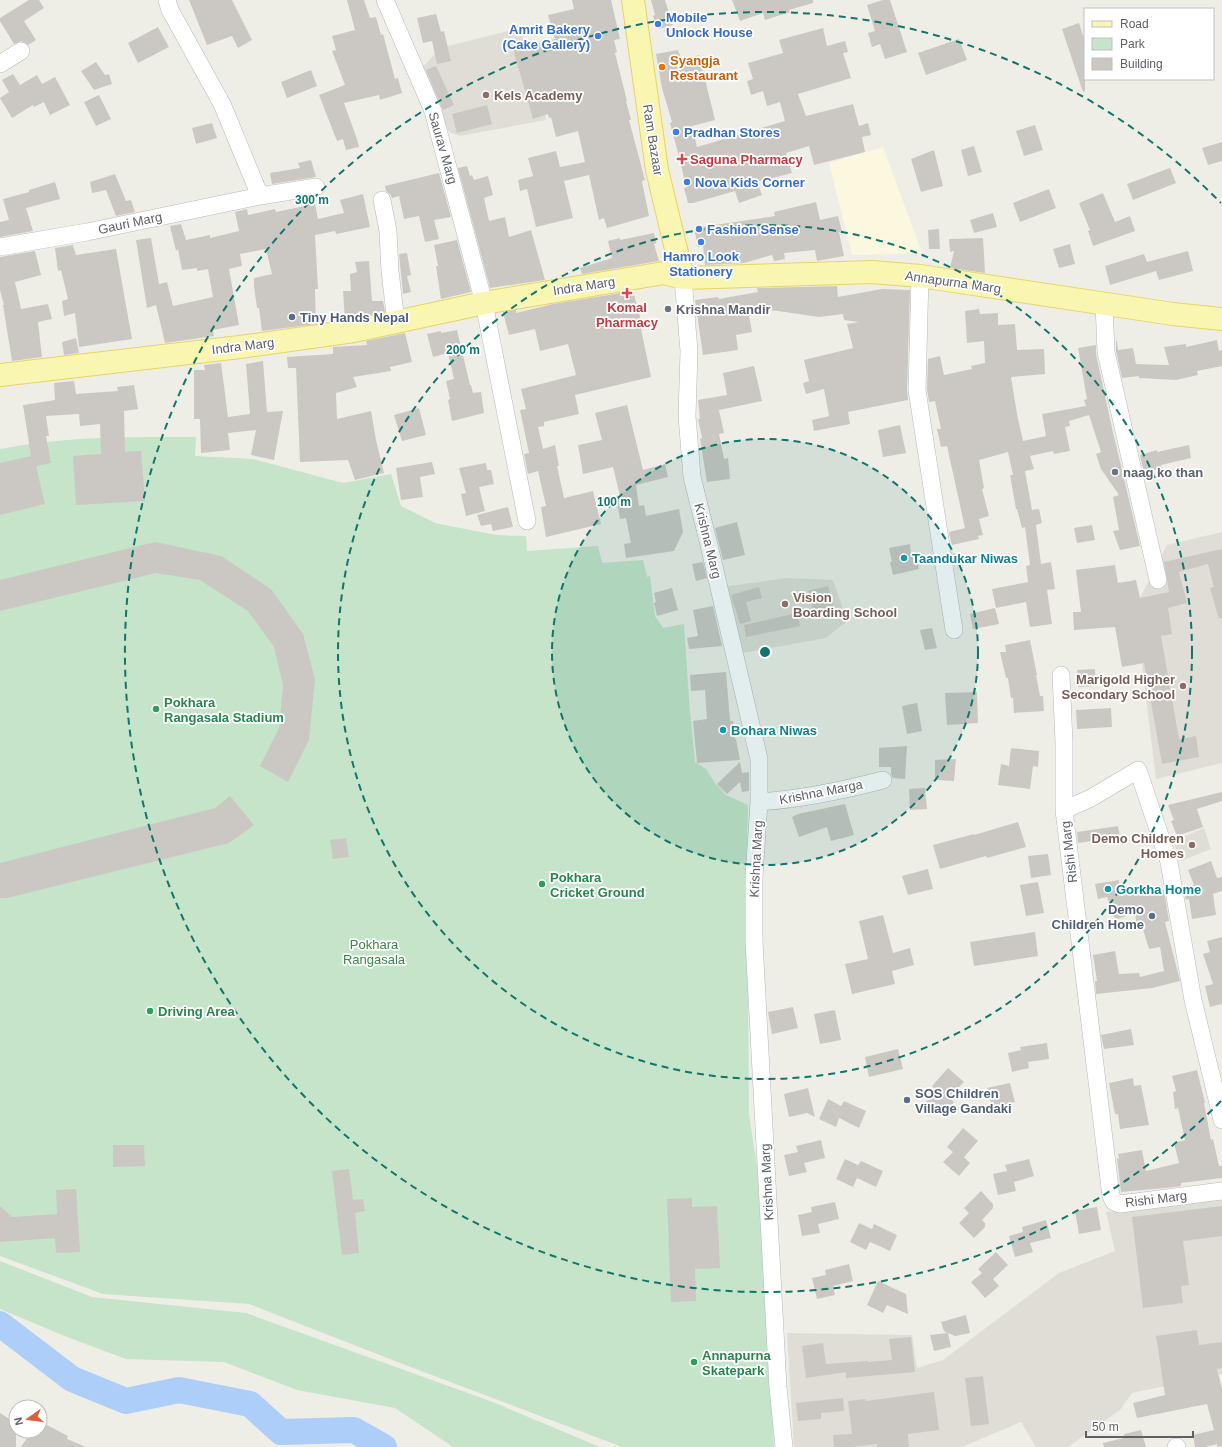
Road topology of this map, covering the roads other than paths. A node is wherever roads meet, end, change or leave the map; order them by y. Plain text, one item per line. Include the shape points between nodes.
1 (166, 0) edge
2 (385, 0) edge
3 (633, 0) edge
4 (22, 51) dead end
5 (0, 64) edge
6 (316, 187) dead end
7 (260, 196) junction
8 (382, 200) dead end
9 (0, 247) edge
10 (920, 276) junction
11 (683, 278) junction
12 (484, 302) junction
13 (1104, 304) junction
14 (1222, 319) edge
15 (396, 322) junction
16 (0, 375) edge
17 (528, 521) dead end
18 (1158, 580) dead end
19 (954, 630) dead end
20 (1061, 675) dead end
21 (883, 780) dead end
22 (759, 802) junction
23 (1064, 810) junction
24 (1222, 1120) edge
25 (1222, 1191) edge
26 (784, 1447) edge

1 - 7 street via 222,104
2 - 12 street, Saurav Marg via 433,111
3 - 11 main road, Ram Bazaar via 657,170
4 - 5 street
6 - 7 street, Gauri Marg
7 - 9 street, Gauri Marg via 87,232
8 - 15 street via 388,231
10 - 11 main road, Annapurna Marg via 872,272
10 - 13 main road, Annapurna Marg
10 - 19 street via 917,390
11 - 12 main road, Indra Marg via 664,273
11 - 22 street, Krishna Marg via 689,351 688,416 692,477 759,759
12 - 15 main road, Indra Marg
12 - 17 street
13 - 14 main road, Annapurna Marg
13 - 18 street via 1106,352
15 - 16 main road, Indra Marg via 354,331 240,347
20 - 23 street
21 - 22 street, Krishna Marga via 835,792
22 - 26 street, Krishna Marg via 754,877 754,941 778,1387
23 - 24 street, Rishi Marg via 1091,798 1138,770 1169,862 1193,1000
23 - 25 street, Rishi Marg via 1111,1196 1114,1202 1120,1204

